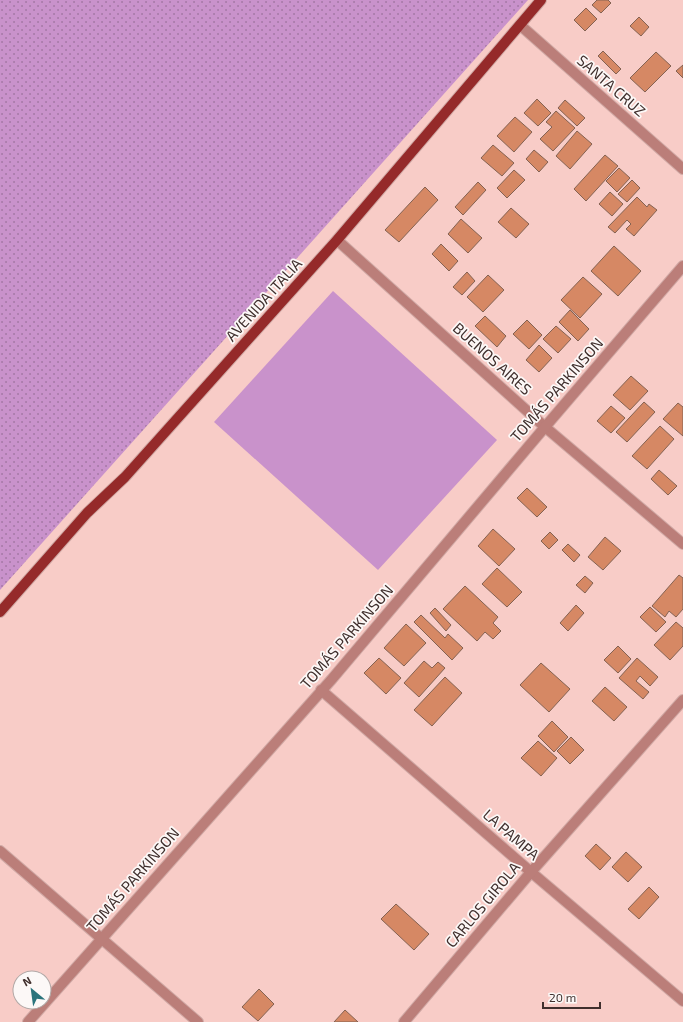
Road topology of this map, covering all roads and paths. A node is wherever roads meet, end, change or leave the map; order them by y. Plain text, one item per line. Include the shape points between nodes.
1 (542, 0) edge
2 (520, 25) junction
3 (683, 169) edge
4 (337, 240) junction
5 (683, 266) edge
6 (545, 427) junction
7 (683, 544) edge
8 (0, 612) edge
9 (321, 690) junction
10 (683, 700) edge
11 (0, 851) edge
12 (531, 872) junction
13 (102, 938) junction
14 (683, 1001) edge
15 (28, 1022) edge
16 (198, 1022) edge
17 (404, 1022) edge

1 - 2 main road, AVENIDA ITALIA
2 - 3 street, SANTA CRUZ
2 - 4 main road, AVENIDA ITALIA
4 - 6 street, BUENOS AIRES
4 - 8 main road, AVENIDA ITALIA via 125,477 87,513
5 - 6 street, TOMÁS PARKINSON
6 - 7 street, BUENOS AIRES
6 - 9 street, TOMÁS PARKINSON
9 - 12 street, LA PAMPA
9 - 13 street, TOMÁS PARKINSON
10 - 12 street, CARLOS GIROLA
11 - 13 street
12 - 14 street, LA PAMPA
12 - 17 street, CARLOS GIROLA
13 - 15 street, TOMÁS PARKINSON
13 - 16 street

